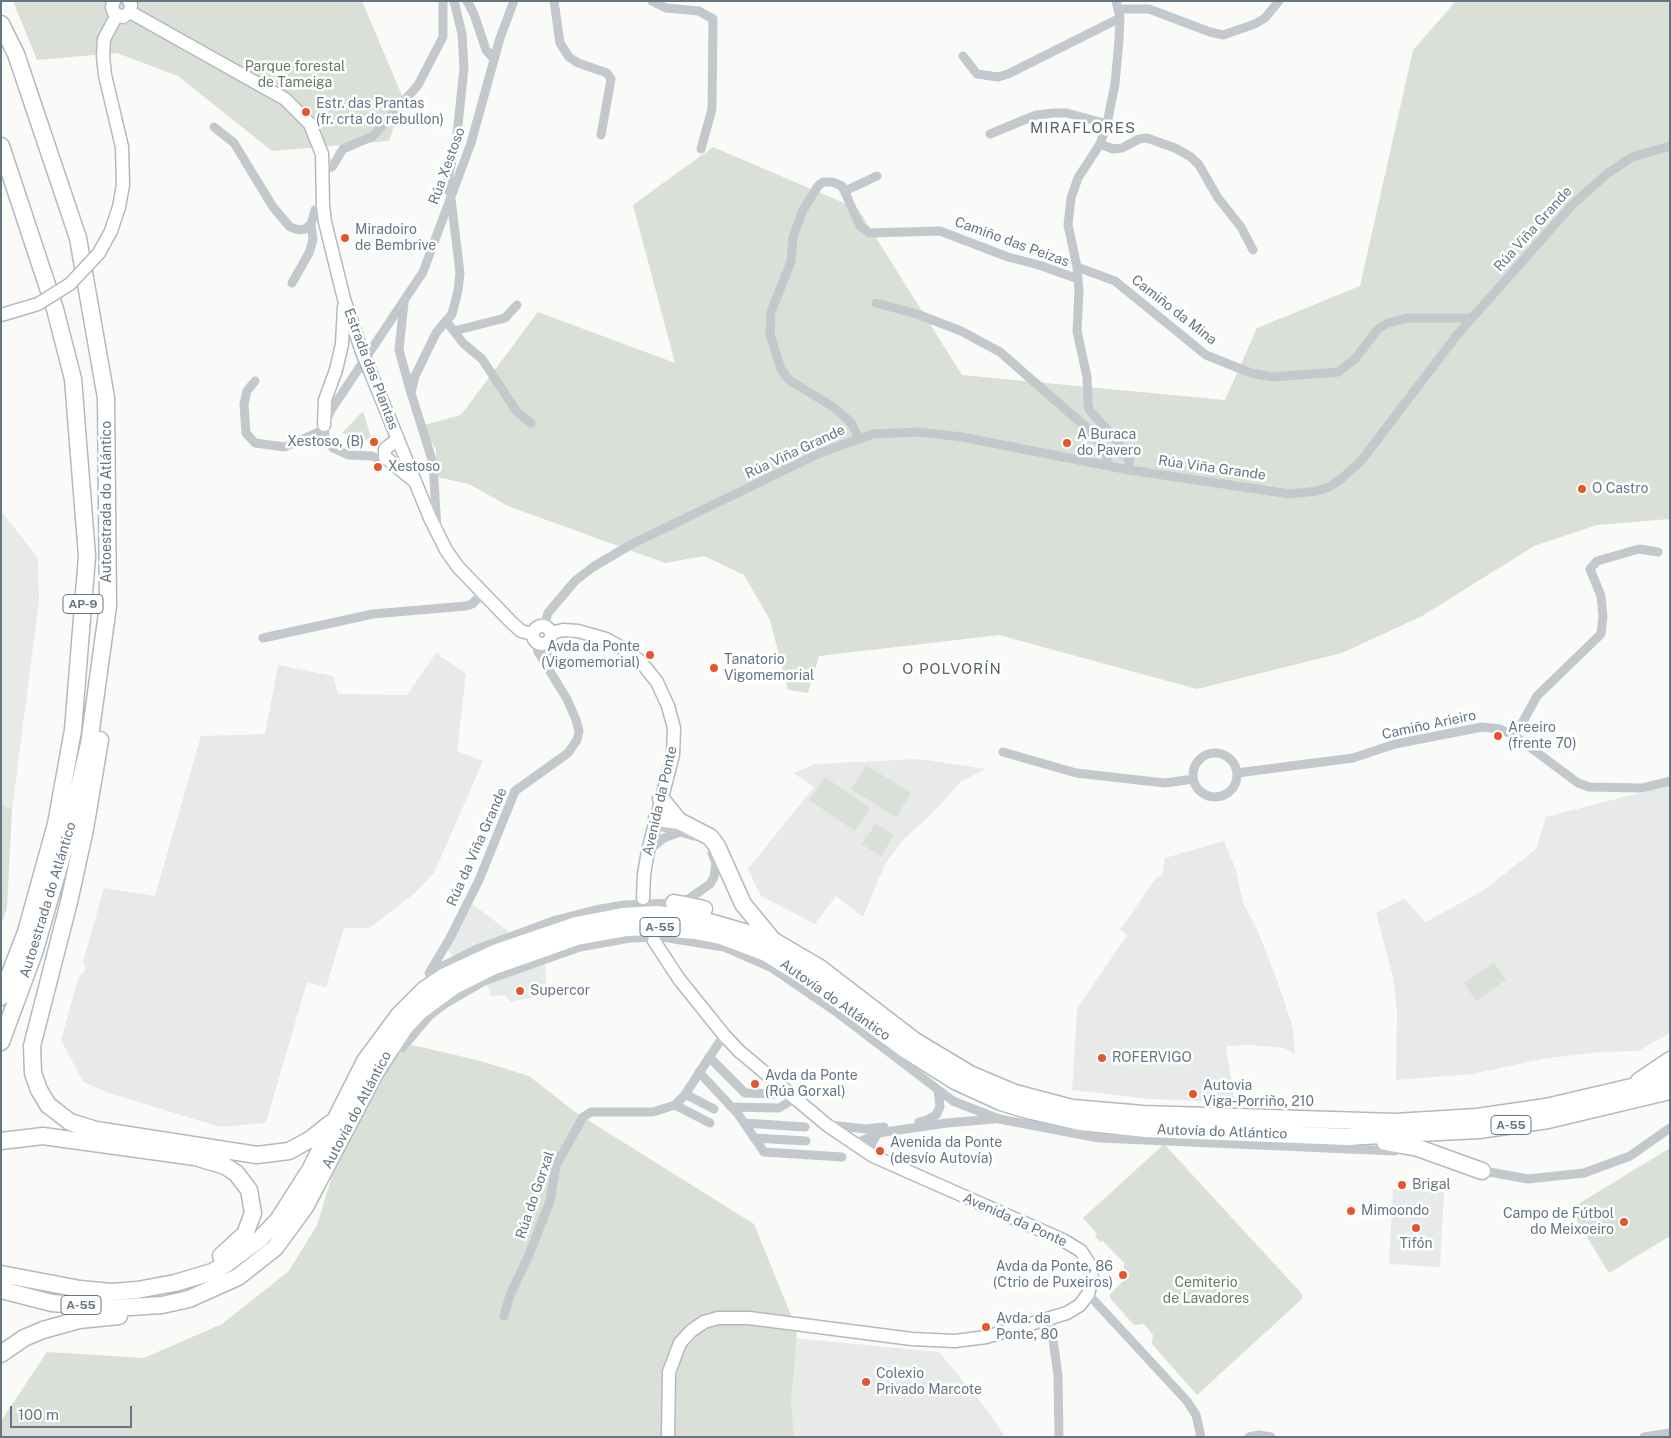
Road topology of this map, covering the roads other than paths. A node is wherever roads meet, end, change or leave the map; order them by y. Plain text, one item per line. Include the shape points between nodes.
1 (114, 1) edge
2 (443, 1) edge
3 (454, 1) edge
4 (467, 1) edge
5 (514, 1) edge
6 (554, 1) edge
7 (652, 1) edge
8 (1279, 1) edge
9 (130, 7) edge
10 (1118, 9) edge
11 (117, 15) junction
12 (1, 24) edge
13 (962, 56) dead end
14 (494, 59) junction
15 (1107, 124) junction
16 (214, 127) dead end
17 (990, 134) dead end
18 (601, 136) dead end
19 (1100, 144) junction
20 (1, 146) edge
21 (1670, 146) edge
22 (701, 149) dead end
23 (322, 169) junction
24 (877, 176) dead end
25 (845, 191) junction
26 (451, 195) junction
27 (323, 205) junction
28 (310, 224) junction
29 (1253, 250) dead end
30 (1077, 267) junction
31 (1078, 279) junction
32 (292, 284) dead end
33 (344, 299) junction
34 (404, 303) junction
35 (876, 304) dead end
36 (517, 305) dead end
37 (1, 316) edge
38 (1472, 318) junction
39 (447, 322) junction
40 (454, 331) junction
41 (255, 382) dead end
42 (411, 393) junction
43 (531, 423) dead end
44 (324, 428) junction
45 (859, 438) junction
46 (398, 439) junction
47 (385, 449) junction
48 (372, 456) junction
49 (398, 464) junction
50 (1106, 465) junction
51 (1129, 470) junction
52 (437, 535) junction
53 (1658, 552) dead end
54 (483, 593) junction
55 (108, 606) junction
56 (542, 636) junction
57 (263, 638) dead end
58 (1515, 736) junction
59 (1003, 752) dead end
60 (1237, 773) junction
61 (1193, 779) junction
62 (1670, 782) edge
63 (661, 799) junction
64 (656, 821) junction
65 (680, 826) junction
66 (648, 851) junction
67 (643, 898) dead end
68 (674, 903) junction
69 (758, 925) junction
70 (772, 940) junction
71 (654, 941) dead end
72 (441, 953) junction
73 (449, 962) junction
74 (429, 973) junction
75 (1, 997) edge
76 (724, 1036) junction
77 (1, 1042) edge
78 (402, 1048) joint
79 (709, 1057) junction
80 (1670, 1060) edge
81 (365, 1061) junction
82 (699, 1072) junction
83 (1670, 1078) edge
84 (782, 1088) junction
85 (938, 1090) junction
86 (1670, 1092) edge
87 (685, 1094) junction
88 (1603, 1094) junction
89 (794, 1098) junction
90 (675, 1105) junction
91 (731, 1107) junction
92 (940, 1107) junction
93 (714, 1110) dead end
94 (999, 1118) junction
95 (335, 1120) junction
96 (710, 1123) dead end
97 (744, 1123) junction
98 (947, 1123) junction
99 (827, 1125) junction
100 (806, 1126) dead end
101 (1670, 1128) edge
102 (866, 1129) junction
103 (1146, 1129) junction
104 (1073, 1132) junction
105 (878, 1133) junction
106 (1348, 1137) junction
107 (754, 1138) junction
108 (1, 1141) edge
109 (806, 1141) dead end
110 (853, 1145) junction
111 (873, 1156) junction
112 (842, 1157) dead end
113 (1482, 1171) junction
114 (275, 1248) junction
115 (1, 1266) edge
116 (1, 1274) edge
117 (196, 1276) junction
118 (22, 1279) junction
119 (1, 1290) edge
120 (1088, 1294) junction
121 (162, 1305) junction
122 (504, 1316) dead end
123 (1050, 1318) junction
124 (1, 1354) edge
125 (1670, 1433) edge
126 (668, 1437) edge
127 (1059, 1437) edge
128 (1201, 1437) edge
129 (1249, 1437) edge
130 (1271, 1437) edge
131 (1644, 1437) edge

1 - 11 street via 113,10
2 - 23 street via 443,37 418,85 372,136 343,149 332,167
3 - 26 street via 462,34 464,68 447,186
4 - 14 street via 486,50
5 - 14 street, Rúa Xestoso
6 - 18 street via 560,42 569,57 607,73 611,78
7 - 22 street via 666,8 699,12 713,19 712,109
8 - 10 street via 1256,24 1223,35 1149,9
9 - 11 street via 123,17
9 - 23 street, Estrada das Plantas via 285,99 310,124 320,147
10 - 13 street via 1008,74 998,77 977,74
10 - 15 street via 1115,84
11 - 37 street, bridge via 104,39 103,56 122,147 123,185 111,230 98,253 70,284 38,304
12 - 55 highway, Autoestrada do Atlántico / AP-9 via 16,54 78,238 106,398
14 - 26 street, Rúa Xestoso via 471,143
15 - 17 street via 1067,113 1053,113 1036,115
15 - 19 street
16 - 28 street via 234,143 290,227 299,230
19 - 29 street via 1113,150 1147,138 1191,157 1199,164
19 - 30 street via 1078,178 1071,198 1068,225
20 - 75 highway, Autoestrada do Atlántico / AP-9 via 55,310 73,379 87,556 73,730 56,824 26,932
21 - 38 street, Rúa Viña Grande via 1632,157 1572,204
23 - 27 street, Estrada das Plantas
24 - 25 street
25 - 31 street, Camiño das Peizas via 860,226 869,233 940,231
25 - 45 street via 842,186 823,182 803,210 793,237 787,275 771,312 770,334 781,369 789,380 835,408 851,423
26 - 34 street, Rúa Xestoso via 423,272
26 - 39 street via 460,273 454,306
27 - 28 street via 315,210
27 - 33 street, Estrada das Plantas
28 - 32 street via 313,240
30 - 31 street
30 - 38 street, Camiño da Mina via 1115,281 1206,355 1251,373 1272,377 1338,372 1355,359 1378,329 1388,323 1407,318
31 - 51 street via 1077,331 1087,377 1088,405 1129,460
33 - 44 street via 342,344 325,400
33 - 46 street, Estrada das Plantas, bridge
34 - 42 street via 399,350
34 - 44 street, Rúa Xestoso via 330,410
35 - 50 street via 917,314 961,331 1000,352 1088,428 1104,449
36 - 40 street via 505,318
38 - 51 street, Rúa Viña Grande via 1361,461 1329,487 1290,494
39 - 40 street
39 - 42 street via 436,333 415,376
40 - 43 street via 482,359 517,412
41 - 44 street via 247,391 244,404 246,433 255,443 285,447
42 - 52 street via 433,463
44 - 48 street via 325,439 333,448 348,454
45 - 50 street, Rúa Viña Grande via 888,432 941,434
45 - 56 street, Rúa Viña Grande via 820,453 692,514 593,567 560,596 548,612
46 - 47 street
46 - 49 street, Estrada das Plantas
47 - 48 street
47 - 49 street via 385,457
48 - 49 street
49 - 52 street, Estrada das Plantas via 416,484
50 - 51 street, Rúa Viña Grande
52 - 54 street, Estrada das Plantas via 458,567
53 - 58 street via 1639,549 1597,561 1590,569 1601,596 1604,617 1601,634 1537,696
54 - 56 street, Estrada das Plantas via 521,631
54 - 57 street via 466,606 373,614
55 - 77 highway, Autoestrada do Atlántico / AP-9 via 89,744 67,839 34,953
55 - 95 highway via 108,678 86,829 32,1046 33,1073 39,1090 48,1105 70,1122 96,1130 257,1154 289,1151
56 - 63 street, Avenida da Ponte via 562,630 578,631 611,641 641,662 657,682 672,716 674,740
56 - 72 street, Rúa da Viña Grande via 538,652 567,699 576,720 577,740 568,753 515,791 479,880
58 - 60 street, Camiño Arieiro via 1500,729 1482,727 1395,744 1353,758
58 - 62 street, Camiño Arieiro via 1578,784 1589,788 1642,788
59 - 61 street via 1076,773 1165,782
60 - 61 street via 1234,787 1214,797 1201,792
60 - 61 street via 1232,760 1212,753 1199,759
63 - 64 street, Avenida da Ponte
63 - 65 highway
64 - 65 highway
64 - 66 street, Avenida da Ponte
65 - 66 street
65 - 68 street via 704,841 713,856 716,870 710,884 702,891
65 - 69 highway via 698,829 714,841 735,891
66 - 67 street, Avenida da Ponte
68 - 69 highway via 711,910
68 - 73 street via 595,910 548,923
69 - 70 highway
70 - 81 highway, Autovía do Atlántico / A-55 via 695,918 656,914 623,916 576,925 497,952 445,976 424,990 399,1015
70 - 88 highway, Autovía do Atlántico / A-55 via 820,968 915,1041 970,1074 1016,1094 1072,1108 1143,1114 1395,1122 1476,1117
71 - 76 street, Avenida da Ponte
72 - 73 street
72 - 74 street, Rúa da Viña Grande
73 - 74 street
74 - 81 highway via 382,1022 369,1043
76 - 79 street
76 - 84 street, Avenida da Ponte
78 - 85 street via 435,1011 484,982 580,947 630,938 662,937 724,947 772,968 835,1011
78 - 114 highway via 383,1078 320,1202 291,1236
79 - 82 street
79 - 84 street via 745,1093 774,1094
80 - 88 highway via 1642,1080
81 - 95 highway, Autovía do Atlántico / A-55
82 - 87 street
82 - 91 street
83 - 88 highway, Autovía do Atlántico / A-55
84 - 89 street, Avenida da Ponte
85 - 92 street
85 - 94 street via 960,1104
86 - 106 highway, Autovía do Atlántico / A-55 via 1548,1120 1479,1130
87 - 90 street
87 - 93 street
89 - 91 street via 779,1108
89 - 99 street, Avenida da Ponte
90 - 96 street
90 - 122 street, Rúa do Gorxal via 653,1112 591,1112 583,1117 556,1165 550,1201
91 - 97 street
92 - 98 street via 946,1113
92 - 102 street via 928,1120
94 - 98 street
94 - 104 street
95 - 117 highway, Autovía do Atlántico / A-55 via 310,1170 278,1220 234,1259 212,1272
97 - 100 street
97 - 107 street
98 - 105 street
99 - 102 street
99 - 110 street, Avenida da Ponte
101 - 113 street via 1630,1156 1584,1173 1528,1179
102 - 110 street
103 - 104 highway
103 - 106 highway, Autovía do Atlántico / A-55
103 - 114 highway, Autovía do Atlántico / A-55 via 1051,1116 979,1093 906,1050 790,966 744,944 721,936 675,928 602,931 539,949 478,973 420,1011 385,1056 305,1207
104 - 113 street via 1099,1138 1410,1152
105 - 110 street
105 - 111 street via 871,1144
106 - 113 highway via 1418,1148
107 - 109 street
107 - 112 street via 764,1152
108 - 117 highway via 22,1137 52,1138 195,1158 225,1166 236,1173 252,1199 253,1213 249,1226 237,1244
110 - 111 street, Avenida da Ponte
111 - 120 street, Avenida da Ponte via 1063,1240 1081,1251 1090,1265 1092,1279
114 - 121 highway, Autovía do Atlántico / A-55 via 238,1277 189,1300
115 - 118 highway
116 - 118 highway, Autovía do Atlántico / A-55
117 - 118 highway, Autovía do Atlántico / A-55 via 156,1288 111,1292
119 - 121 highway, Autovía do Atlántico / A-55 via 52,1303 114,1308
120 - 123 street via 1067,1313
120 - 128 street via 1187,1401 1196,1415
121 - 124 highway via 132,1315 61,1324 24,1338
123 - 126 street via 986,1337 955,1341 912,1339 749,1318 718,1318 704,1322 680,1344 669,1372
123 - 127 street via 1058,1376
125 - 131 street
129 - 130 street via 1259,1434

